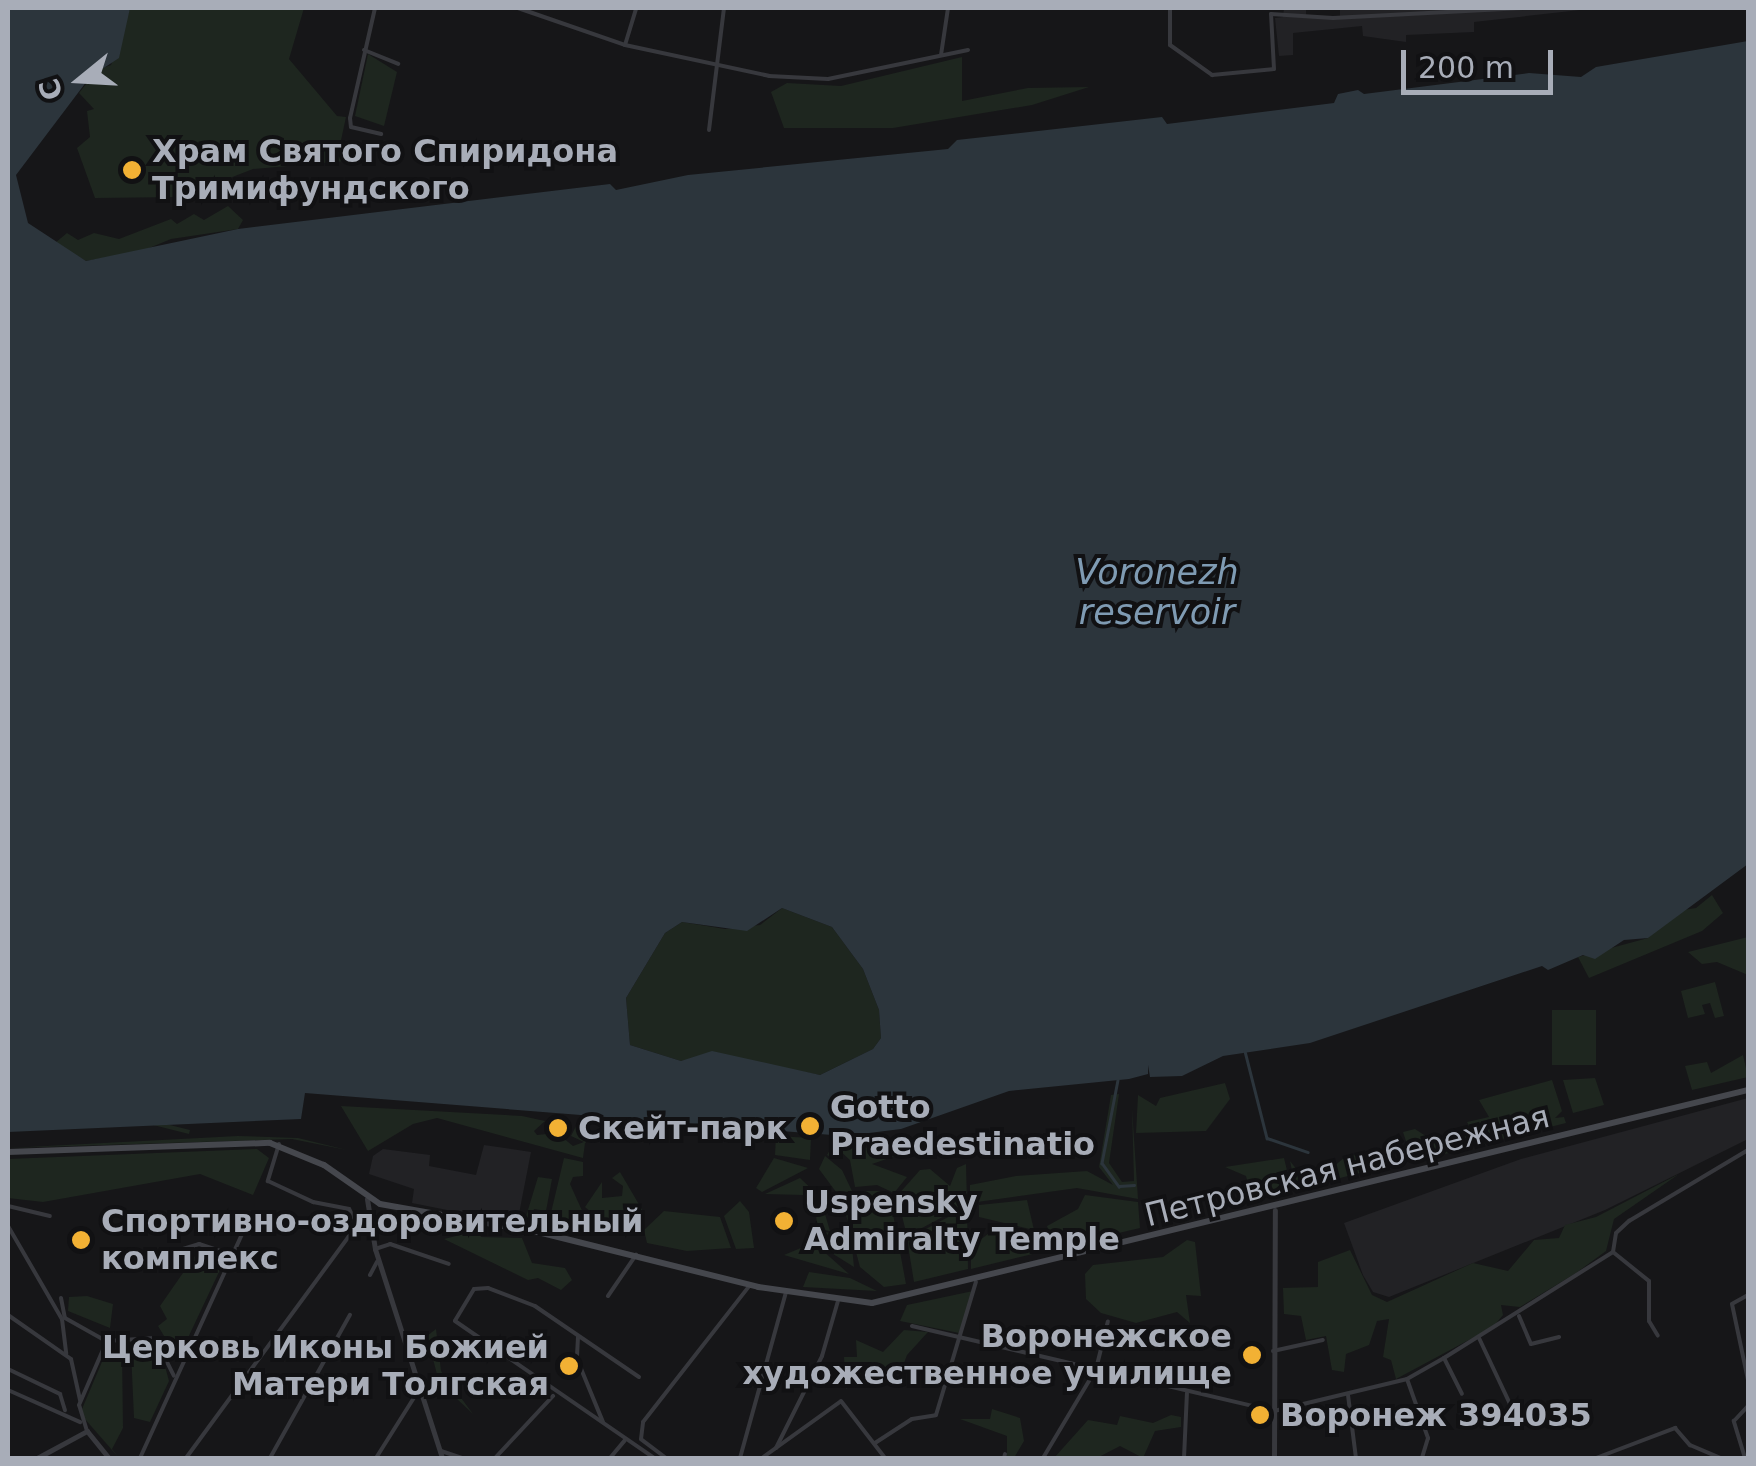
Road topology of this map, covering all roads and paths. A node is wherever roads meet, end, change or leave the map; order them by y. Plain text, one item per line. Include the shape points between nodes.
1 (375, 8) edge
2 (518, 8) edge
3 (636, 8) edge
4 (724, 8) edge
5 (948, 8) edge
6 (1170, 8) edge
7 (1523, 8) edge
8 (625, 45) junction
9 (364, 50) junction
10 (968, 50) dead end
11 (942, 55) junction
12 (398, 64) dead end
13 (714, 69) junction
14 (709, 130) dead end
15 (381, 134) dead end
16 (1748, 1090) edge
17 (279, 1144) junction
18 (1748, 1150) edge
19 (8, 1152) edge
20 (366, 1199) junction
21 (8, 1206) edge
22 (1274, 1210) junction
23 (366, 1213) junction
24 (50, 1216) dead end
25 (249, 1219) dead end
26 (356, 1221) junction
27 (8, 1226) edge
28 (182, 1249) dead end
29 (376, 1249) junction
30 (1613, 1252) junction
31 (232, 1255) junction
32 (636, 1255) junction
33 (378, 1259) junction
34 (449, 1264) dead end
35 (370, 1275) dead end
36 (976, 1282) junction
37 (750, 1285) junction
38 (786, 1292) junction
39 (1748, 1295) edge
40 (608, 1296) dead end
41 (62, 1298) dead end
42 (838, 1301) junction
43 (8, 1315) edge
44 (350, 1315) dead end
45 (1518, 1316) junction
46 (1108, 1321) dead end
47 (912, 1326) dead end
48 (578, 1335) junction
49 (1658, 1336) dead end
50 (962, 1337) junction
51 (1560, 1337) dead end
52 (1479, 1338) junction
53 (1323, 1340) dead end
54 (106, 1342) junction
55 (1746, 1349) edge
56 (1273, 1351) junction
57 (66, 1354) junction
58 (1444, 1358) junction
59 (8, 1369) edge
60 (1096, 1369) junction
61 (639, 1377) dead end
62 (1407, 1378) junction
63 (176, 1379) junction
64 (1748, 1380) edge
65 (420, 1388) junction
66 (8, 1390) edge
67 (1188, 1393) junction
68 (554, 1394) junction
69 (1462, 1394) dead end
70 (1348, 1395) junction
71 (80, 1400) junction
72 (1748, 1406) edge
73 (66, 1411) junction
74 (1274, 1411) junction
75 (1502, 1421) dead end
76 (80, 1422) junction
77 (603, 1422) junction
78 (87, 1430) junction
79 (626, 1440) junction
80 (875, 1443) junction
81 (775, 1449) junction
82 (441, 1455) edge
83 (37, 1458) edge
84 (109, 1458) edge
85 (140, 1458) edge
86 (186, 1458) edge
87 (270, 1458) edge
88 (376, 1458) edge
89 (462, 1458) edge
90 (495, 1458) edge
91 (610, 1458) edge
92 (654, 1458) edge
93 (666, 1458) edge
94 (740, 1458) edge
95 (762, 1458) edge
96 (885, 1458) edge
97 (1043, 1458) edge
98 (1184, 1458) edge
99 (1274, 1458) edge
100 (1356, 1458) edge
101 (1422, 1458) edge
102 (1596, 1458) edge
103 (1721, 1458) edge
104 (1746, 1458) edge

1 - 9 street
2 - 8 street
3 - 8 street
4 - 13 street
5 - 11 street
6 - 7 street via 1170,45 1212,75 1274,69 1271,14 1333,18
8 - 13 street
9 - 12 street
9 - 15 street via 352,127
10 - 11 street
11 - 13 street via 828,80
13 - 14 street
16 - 22 main road, Петровская набережная
17 - 19 main road
17 - 20 main road via 324,1165
17 - 26 street via 268,1180 314,1202 349,1208
18 - 30 street via 1630,1221 1616,1233
20 - 23 street
20 - 32 main road, Петровская набережная
21 - 24 street
22 - 36 main road, Петровская набережная
22 - 56 street
23 - 26 street
23 - 29 street
25 - 31 street
26 - 86 street
27 - 57 street via 58,1312
28 - 31 street via 200,1244
29 - 33 street
29 - 34 street via 390,1244
30 - 45 street
30 - 49 street via 1650,1281 1648,1321
31 - 63 street
32 - 37 main road, Петровская набережная
32 - 40 street
33 - 35 street
33 - 65 street
36 - 42 main road, Петровская набережная via 891,1301
36 - 50 street
37 - 38 main road, Петровская набережная
37 - 93 street via 643,1422 641,1439
38 - 42 main road, Петровская набережная
38 - 94 street
39 - 55 street via 1732,1304
41 - 54 street via 66,1318
42 - 81 street via 822,1356
43 - 57 street
44 - 87 street
45 - 51 street via 1530,1344
45 - 52 street
46 - 60 street
47 - 50 street
48 - 61 street
48 - 68 street via 535,1306 488,1288 471,1294 455,1322
48 - 77 street via 576,1359
50 - 60 street
50 - 80 street via 936,1415 912,1420
52 - 58 street
52 - 75 street via 1510,1404
53 - 56 street
54 - 63 street via 155,1338
54 - 71 street
55 - 64 street
56 - 74 street
57 - 71 street
58 - 62 street
58 - 69 street
59 - 73 street via 60,1394
60 - 67 street
60 - 97 street
62 - 70 street
62 - 101 street via 1428,1438
63 - 85 street
65 - 82 street
65 - 88 street
66 - 73 street
67 - 74 street
67 - 98 street
68 - 77 street
68 - 90 street
70 - 74 street
70 - 100 street
71 - 76 street
72 - 104 street via 1734,1421
73 - 76 street
74 - 99 street
76 - 78 street
77 - 79 street
78 - 83 street
78 - 84 street
79 - 91 street
79 - 92 street
80 - 81 street via 848,1403 833,1404
80 - 96 street
81 - 95 street
82 - 89 street via 453,1450
102 - 103 street via 1675,1428 1690,1445

